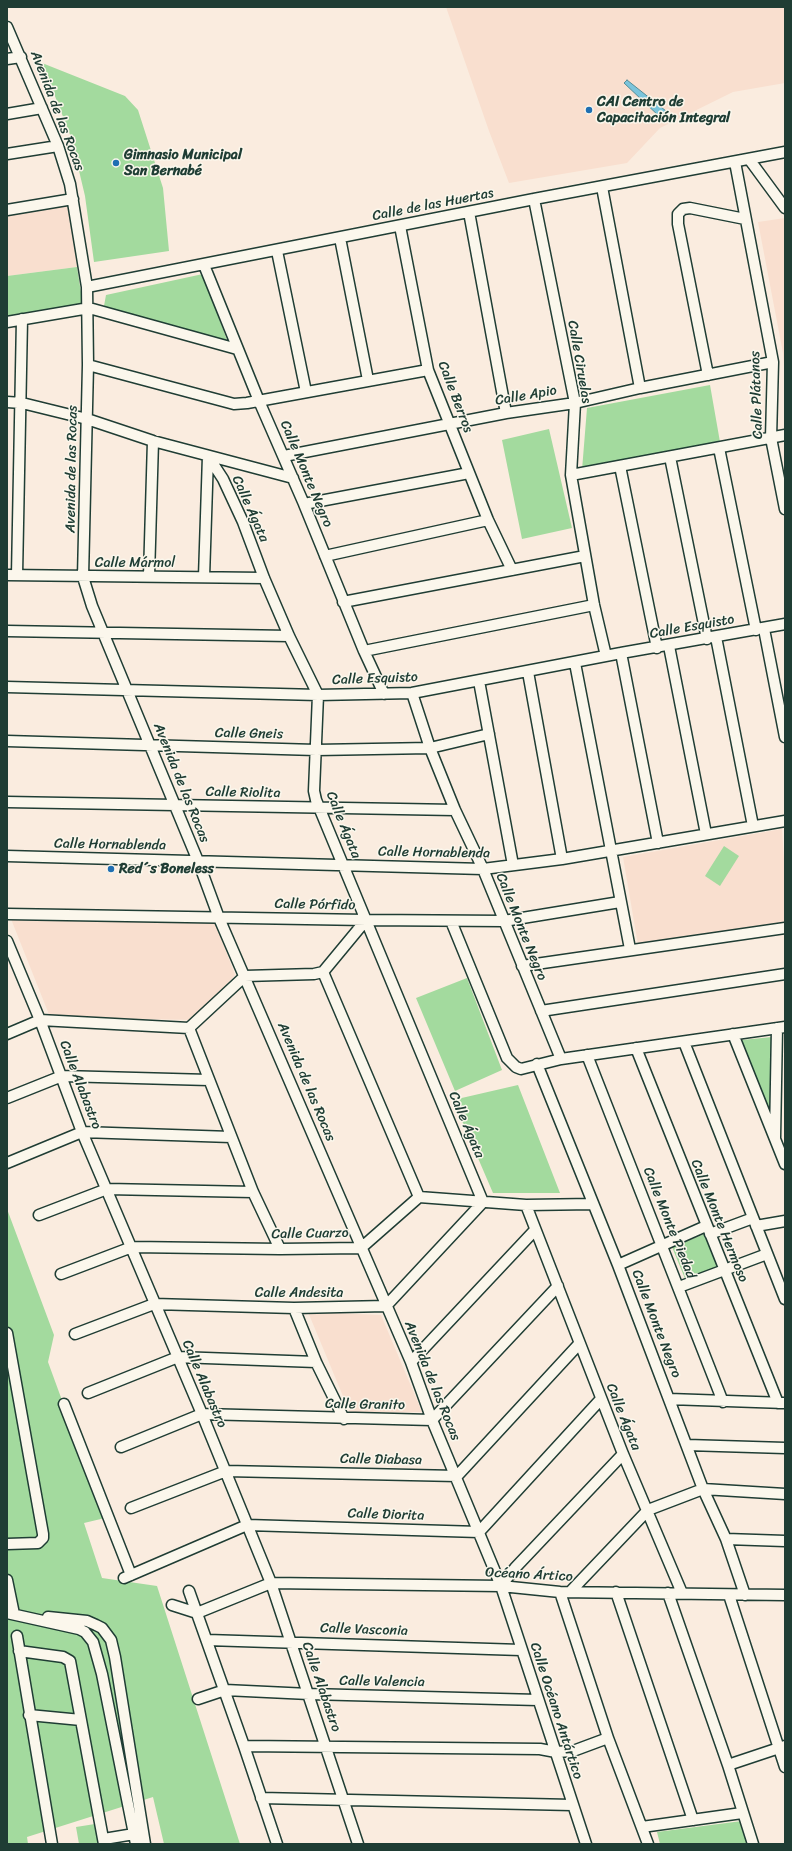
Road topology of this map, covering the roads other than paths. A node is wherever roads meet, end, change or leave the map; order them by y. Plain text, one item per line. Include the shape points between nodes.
1 (7, 27) edge
2 (21, 57) junction
3 (7, 59) edge
4 (42, 108) junction
5 (7, 114) edge
6 (58, 146) junction
7 (785, 152) edge
8 (7, 154) edge
9 (749, 159) junction
10 (735, 162) junction
11 (602, 187) junction
12 (73, 199) junction
13 (534, 199) junction
14 (785, 207) edge
15 (7, 210) edge
16 (469, 212) junction
17 (745, 219) junction
18 (400, 226) junction
19 (340, 238) junction
20 (277, 251) junction
21 (204, 265) junction
22 (88, 287) junction
23 (88, 308) junction
24 (22, 319) junction
25 (7, 322) edge
26 (237, 350) junction
27 (773, 362) junction
28 (88, 365) junction
29 (428, 370) junction
30 (708, 375) junction
31 (368, 380) junction
32 (640, 388) junction
33 (306, 392) junction
34 (259, 401) junction
35 (7, 402) edge
36 (22, 403) junction
37 (574, 403) junction
38 (506, 413) junction
39 (87, 419) junction
40 (451, 425) junction
41 (785, 435) edge
42 (771, 438) junction
43 (153, 441) junction
44 (719, 448) junction
45 (208, 456) junction
46 (284, 456) junction
47 (670, 457) junction
48 (620, 466) junction
49 (469, 473) junction
50 (571, 475) junction
51 (293, 478) junction
52 (304, 504) junction
53 (785, 509) edge
54 (488, 520) junction
55 (325, 556) junction
56 (584, 556) junction
57 (512, 570) junction
58 (12, 575) edge
59 (148, 576) junction
60 (83, 577) junction
61 (204, 577) junction
62 (264, 578) junction
63 (343, 602) junction
64 (594, 605) junction
65 (785, 624) edge
66 (7, 630) edge
67 (760, 630) junction
68 (102, 633) junction
69 (289, 636) junction
70 (712, 638) junction
71 (669, 646) junction
72 (657, 648) junction
73 (364, 651) junction
74 (621, 653) junction
75 (606, 656) junction
76 (575, 663) junction
77 (528, 672) junction
78 (480, 681) junction
79 (7, 687) edge
80 (128, 691) junction
81 (412, 693) junction
82 (384, 694) junction
83 (318, 695) junction
84 (489, 734) junction
85 (785, 736) edge
86 (7, 741) edge
87 (151, 746) junction
88 (430, 748) junction
89 (316, 750) junction
90 (7, 802) edge
91 (175, 805) junction
92 (320, 808) junction
93 (455, 810) junction
94 (785, 825) edge
95 (753, 826) junction
96 (706, 834) junction
97 (658, 843) junction
98 (610, 852) junction
99 (7, 856) edge
100 (562, 859) junction
101 (198, 861) junction
102 (344, 865) junction
103 (513, 865) junction
104 (483, 869) junction
105 (620, 902) junction
106 (7, 914) edge
107 (219, 918) junction
108 (366, 920) junction
109 (451, 921) junction
110 (504, 921) junction
111 (785, 928) edge
112 (7, 941) edge
113 (630, 949) junction
114 (17, 966) junction
115 (522, 966) junction
116 (7, 970) edge
117 (323, 972) junction
118 (785, 974) edge
119 (245, 976) junction
120 (541, 1011) junction
121 (40, 1020) junction
122 (781, 1027) edge
123 (190, 1028) junction
124 (7, 1034) edge
125 (733, 1034) junction
126 (684, 1042) junction
127 (636, 1048) junction
128 (587, 1055) junction
129 (561, 1059) junction
130 (537, 1064) junction
131 (781, 1075) edge
132 (62, 1076) junction
133 (209, 1080) junction
134 (7, 1098) edge
135 (777, 1124) edge
136 (82, 1132) junction
137 (231, 1137) junction
138 (7, 1163) edge
139 (785, 1164) edge
140 (107, 1189) junction
141 (253, 1192) junction
142 (419, 1196) junction
143 (483, 1202) junction
144 (593, 1204) junction
145 (526, 1205) junction
146 (40, 1215) dead end
147 (785, 1221) edge
148 (755, 1222) junction
149 (534, 1230) junction
150 (708, 1230) junction
151 (662, 1246) junction
152 (132, 1247) junction
153 (361, 1248) junction
154 (280, 1249) junction
155 (767, 1254) junction
156 (618, 1264) junction
157 (724, 1270) junction
158 (61, 1274) dead end
159 (558, 1286) junction
160 (679, 1287) junction
161 (785, 1299) edge
162 (154, 1304) junction
163 (386, 1306) junction
164 (294, 1308) junction
165 (75, 1334) dead end
166 (7, 1335) edge
167 (579, 1344) junction
168 (178, 1357) junction
169 (316, 1362) junction
170 (411, 1362) junction
171 (88, 1393) dead end
172 (601, 1399) junction
173 (669, 1399) junction
174 (723, 1402) junction
175 (781, 1403) edge
176 (64, 1404) dead end
177 (202, 1414) junction
178 (344, 1419) junction
179 (432, 1420) junction
180 (687, 1445) junction
181 (121, 1447) dead end
182 (785, 1448) edge
183 (623, 1454) junction
184 (226, 1471) junction
185 (457, 1476) junction
186 (703, 1490) junction
187 (785, 1494) edge
188 (131, 1508) dead end
189 (648, 1510) junction
190 (247, 1525) junction
191 (479, 1532) junction
192 (726, 1539) junction
193 (785, 1541) edge
194 (7, 1544) edge
195 (7, 1580) edge
196 (271, 1583) junction
197 (501, 1586) junction
198 (189, 1591) dead end
199 (565, 1592) junction
200 (616, 1592) junction
201 (668, 1593) junction
202 (682, 1593) junction
203 (729, 1595) junction
204 (745, 1595) junction
205 (785, 1596) edge
206 (172, 1605) dead end
207 (11, 1613) edge
208 (197, 1613) junction
209 (30, 1617) junction
210 (17, 1636) dead end
211 (207, 1640) junction
212 (290, 1642) junction
213 (521, 1650) junction
214 (19, 1651) junction
215 (225, 1690) junction
216 (310, 1694) junction
217 (198, 1699) dead end
218 (538, 1700) junction
219 (30, 1715) junction
220 (81, 1720) junction
221 (608, 1738) junction
222 (244, 1746) junction
223 (326, 1746) junction
224 (782, 1747) edge
225 (556, 1752) junction
226 (728, 1765) junction
227 (785, 1767) edge
228 (261, 1798) junction
229 (344, 1799) junction
230 (572, 1805) junction
231 (742, 1813) junction
232 (693, 1820) junction
233 (642, 1827) junction
234 (139, 1833) junction
235 (104, 1841) edge
236 (52, 1844) edge
237 (136, 1844) edge
238 (145, 1844) edge
239 (277, 1844) edge
240 (358, 1844) edge
241 (586, 1844) edge
242 (648, 1844) edge
243 (753, 1844) edge

1 - 2 street, Avenida de las Rocas
2 - 3 street
2 - 4 street, Avenida de las Rocas
4 - 5 street
4 - 6 street, Avenida de las Rocas
6 - 8 street
6 - 12 street, Avenida de las Rocas
7 - 9 street, Calle de las Huertas
9 - 10 street, Calle de las Huertas
9 - 14 street
10 - 11 street, Calle de las Huertas
10 - 17 street, Calle Plátanos
11 - 13 street, Calle de las Huertas
11 - 32 street
12 - 15 street
12 - 22 street, Avenida de las Rocas
13 - 16 street, Calle de las Huertas
13 - 37 street, Calle Ciruelas
16 - 18 street, Calle de las Huertas
16 - 38 street
17 - 27 street, Calle Plátanos
17 - 30 street via 690,208 683,209 678,214
18 - 19 street, Calle de las Huertas
18 - 29 street, Calle Berros
19 - 20 street, Calle de las Huertas
19 - 31 street
20 - 21 street, Calle de las Huertas
20 - 33 street
21 - 22 street, Calle de las Huertas
21 - 26 street, Calle Monte Negro
22 - 23 street, Avenida de las Rocas
23 - 24 street
23 - 26 street
23 - 28 street, Avenida de las Rocas
24 - 25 street
24 - 36 street
26 - 34 street, Calle Monte Negro
27 - 30 street, Calle Apio
27 - 42 street, Calle Plátanos
28 - 34 street via 234,404
28 - 39 street, Avenida de las Rocas
29 - 31 street
29 - 40 street, Calle Berros
30 - 32 street, Calle Apio
31 - 33 street
32 - 37 street, Calle Apio
33 - 34 street
34 - 46 street, Calle Monte Negro
35 - 36 street
36 - 39 street
36 - 58 street
37 - 38 street, Calle Apio
37 - 50 street, Calle Ciruelas
38 - 40 street, Calle Apio
39 - 43 street
39 - 60 street, Avenida de las Rocas
40 - 46 street, Calle Apio
40 - 49 street, Calle Berros
41 - 42 street
42 - 44 street
42 - 53 street, Calle Plátanos
43 - 45 street
43 - 59 street
44 - 47 street
44 - 67 street
45 - 51 street
45 - 61 street
45 - 62 street, Calle Ágata via 243,522
46 - 51 street, Calle Monte Negro
47 - 48 street
47 - 70 street
48 - 50 street
48 - 72 street
49 - 52 street
49 - 54 street, Calle Berros
50 - 56 street, Calle Ciruelas
51 - 52 street, Calle Monte Negro
52 - 55 street, Calle Monte Negro
54 - 55 street
54 - 57 street, Calle Berros
55 - 63 street, Calle Monte Negro
56 - 57 street
56 - 64 street, Calle Ciruelas
57 - 63 street
58 - 60 street, Calle Mármol
59 - 60 street, Calle Mármol
59 - 61 street, Calle Mármol
60 - 68 street, Avenida de las Rocas
61 - 62 street, Calle Mármol
62 - 69 street, Calle Ágata
63 - 73 street, Calle Monte Negro
64 - 73 street
64 - 75 street, Calle Ciruelas
65 - 67 street, Calle Esquisto
66 - 68 street
67 - 70 street, Calle Esquisto
67 - 85 street
68 - 69 street
68 - 80 street, Avenida de las Rocas
69 - 83 street, Calle Ágata
70 - 71 street, Calle Esquisto
70 - 95 street
71 - 72 street, Calle Esquisto
71 - 96 street
72 - 74 street, Calle Esquisto
73 - 82 street, Calle Monte Negro
74 - 75 street, Calle Esquisto
74 - 97 street
75 - 76 street, Calle Esquisto
76 - 77 street, Calle Esquisto
76 - 98 street
77 - 78 street, Calle Esquisto
77 - 100 street
78 - 81 street, Calle Esquisto
78 - 84 street
79 - 80 street, Calle Esquisto
80 - 83 street, Calle Esquisto
80 - 87 street, Avenida de las Rocas
81 - 82 street, Calle Esquisto
81 - 88 street, Calle Monte Negro
82 - 83 street, Calle Esquisto
83 - 89 street, Calle Ágata
84 - 88 street, Calle Gneis
84 - 103 street
86 - 87 street, Calle Gneis
87 - 89 street, Calle Gneis
87 - 91 street, Avenida de las Rocas
88 - 89 street, Calle Gneis
88 - 93 street, Calle Monte Negro
89 - 92 street, Calle Ágata via 314,791
90 - 91 street, Calle Riolita
91 - 92 street, Calle Riolita
91 - 101 street, Avenida de las Rocas
92 - 93 street, Calle Riolita
92 - 102 street, Calle Ágata
93 - 104 street, Calle Monte Negro
94 - 95 street, Calle Hornablenda
95 - 96 street, Calle Hornablenda
96 - 97 street, Calle Hornablenda
97 - 98 street, Calle Hornablenda
98 - 100 street, Calle Hornablenda
98 - 105 street
99 - 101 street, Calle Hornablenda
100 - 103 street, Calle Hornablenda
101 - 102 street, Calle Hornablenda
101 - 107 street, Avenida de las Rocas
102 - 104 street, Calle Hornablenda
102 - 108 street, Calle Ágata
103 - 104 street, Calle Hornablenda
104 - 110 street, Calle Monte Negro
105 - 110 street, Calle Pórfido
105 - 113 street
106 - 107 street, Calle Pórfido
107 - 108 street, Calle Pórfido
107 - 119 street, Avenida de las Rocas
108 - 109 street, Calle Pórfido
108 - 117 street
108 - 143 street, Calle Ágata
109 - 110 street, Calle Pórfido
109 - 130 street via 507,1058 512,1065 521,1069
110 - 115 street, Calle Monte Negro
111 - 113 street
112 - 114 street, Calle Alabastro
113 - 115 street
114 - 116 street
114 - 121 street, Calle Alabastro
115 - 120 street, Calle Monte Negro
117 - 119 street
117 - 142 street
118 - 120 street
119 - 123 street
119 - 153 street, Avenida de las Rocas
120 - 129 street, Calle Monte Negro
121 - 123 street
121 - 124 street
121 - 132 street, Calle Alabastro
122 - 125 street
122 - 131 street
123 - 133 street
125 - 126 street
125 - 135 street
126 - 127 street
126 - 148 street
127 - 128 street
127 - 150 street, Calle Monte Hermoso
128 - 129 street
128 - 151 street, Calle Monte Piedad
129 - 130 street
130 - 144 street, Calle Monte Negro
131 - 135 street
132 - 133 street
132 - 134 street
132 - 136 street, Calle Alabastro
133 - 137 street
135 - 139 street via 775,1141
136 - 137 street
136 - 138 street
136 - 140 street, Calle Alabastro
137 - 141 street
140 - 141 street
140 - 146 street
140 - 152 street, Calle Alabastro
141 - 154 street
142 - 143 street
142 - 153 street, Calle Cuarzo
143 - 145 street
143 - 163 street
144 - 145 street
144 - 156 street, Calle Monte Negro
145 - 149 street, Calle Ágata
147 - 148 street
148 - 150 street
148 - 155 street
149 - 159 street, Calle Ágata
149 - 170 street
150 - 151 street
150 - 157 street, Calle Monte Hermoso
151 - 156 street
151 - 160 street, Calle Monte Piedad
152 - 154 street, Calle Cuarzo
152 - 158 street, Calle Cuarzo
152 - 162 street, Calle Alabastro
153 - 154 street, Calle Cuarzo
153 - 163 street, Avenida de las Rocas
155 - 157 street
155 - 161 street
156 - 173 street, Calle Monte Negro
157 - 160 street
157 - 175 street, Calle Monte Hermoso
159 - 167 street, Calle Ágata
159 - 179 street
160 - 174 street, Calle Monte Piedad
162 - 164 street, Calle Andesita
162 - 165 street, Calle Andesita
162 - 168 street, Calle Alabastro
163 - 164 street, Calle Andesita
163 - 170 street, Avenida de las Rocas
164 - 169 street
166 - 194 street via 44,1534 38,1543
167 - 172 street, Calle Ágata
167 - 185 street
168 - 169 street
168 - 171 street
168 - 177 street, Calle Alabastro
169 - 178 street
170 - 179 street, Avenida de las Rocas
172 - 183 street, Calle Ágata
172 - 191 street
173 - 174 street
173 - 180 street, Calle Monte Negro
174 - 175 street
176 - 190 street, Calle Diorita via 127,1576
177 - 178 street, Calle Granito
177 - 181 street, Calle Granito
177 - 184 street, Calle Alabastro
178 - 179 street, Calle Granito
179 - 185 street, Avenida de las Rocas
180 - 182 street
180 - 186 street, Calle Monte Negro
183 - 189 street, Calle Ágata
183 - 197 street
184 - 185 street, Calle Diabasa
184 - 188 street, Calle Diabasa
184 - 190 street, Calle Alabastro
185 - 191 street, Avenida de las Rocas
186 - 187 street
186 - 189 street
186 - 192 street, Calle Monte Negro
189 - 199 street
189 - 202 street, Calle Ágata
190 - 191 street, Calle Diorita
190 - 196 street, Calle Alabastro
191 - 197 street, Avenida de las Rocas
192 - 193 street
192 - 204 street, Calle Monte Negro
195 - 207 street
196 - 197 street, Océano Ártico
196 - 208 street
196 - 212 street, Calle Alabastro
197 - 199 street, Océano Ártico
197 - 213 street, Calle Océano Antártico
198 - 208 street
199 - 200 street, Océano Ártico
199 - 221 street
200 - 201 street, Océano Ártico
200 - 232 street
201 - 202 street, Océano Ártico
201 - 226 street
202 - 203 street, Océano Ártico
203 - 204 street, Océano Ártico
203 - 224 street
204 - 205 street, Océano Ártico
206 - 208 street
207 - 209 street
208 - 211 street
209 - 234 street via 79,1629 93,1642
209 - 234 street via 87,1621 102,1628 111,1640
210 - 214 street
211 - 212 street, Calle Vasconia
211 - 215 street
212 - 213 street, Calle Vasconia
212 - 216 street, Calle Alabastro
213 - 218 street, Calle Océano Antártico
214 - 219 street
214 - 220 street via 67,1658 71,1666
215 - 216 street, Calle Valencia
215 - 217 street
215 - 222 street
216 - 218 street, Calle Valencia
216 - 223 street, Calle Alabastro
218 - 225 street, Calle Océano Antártico
219 - 220 street
219 - 236 street
220 - 235 street
221 - 225 street via 573,1751
221 - 233 street
222 - 223 street
222 - 228 street
223 - 225 street via 533,1749
223 - 229 street, Calle Alabastro
224 - 226 street
224 - 227 street
225 - 230 street, Calle Océano Antártico
226 - 231 street
228 - 229 street
228 - 239 street
229 - 230 street
229 - 240 street, Calle Alabastro
230 - 241 street, Calle Océano Antártico
231 - 232 street
231 - 243 street
232 - 233 street
233 - 242 street
234 - 235 street
234 - 237 street
234 - 238 street

